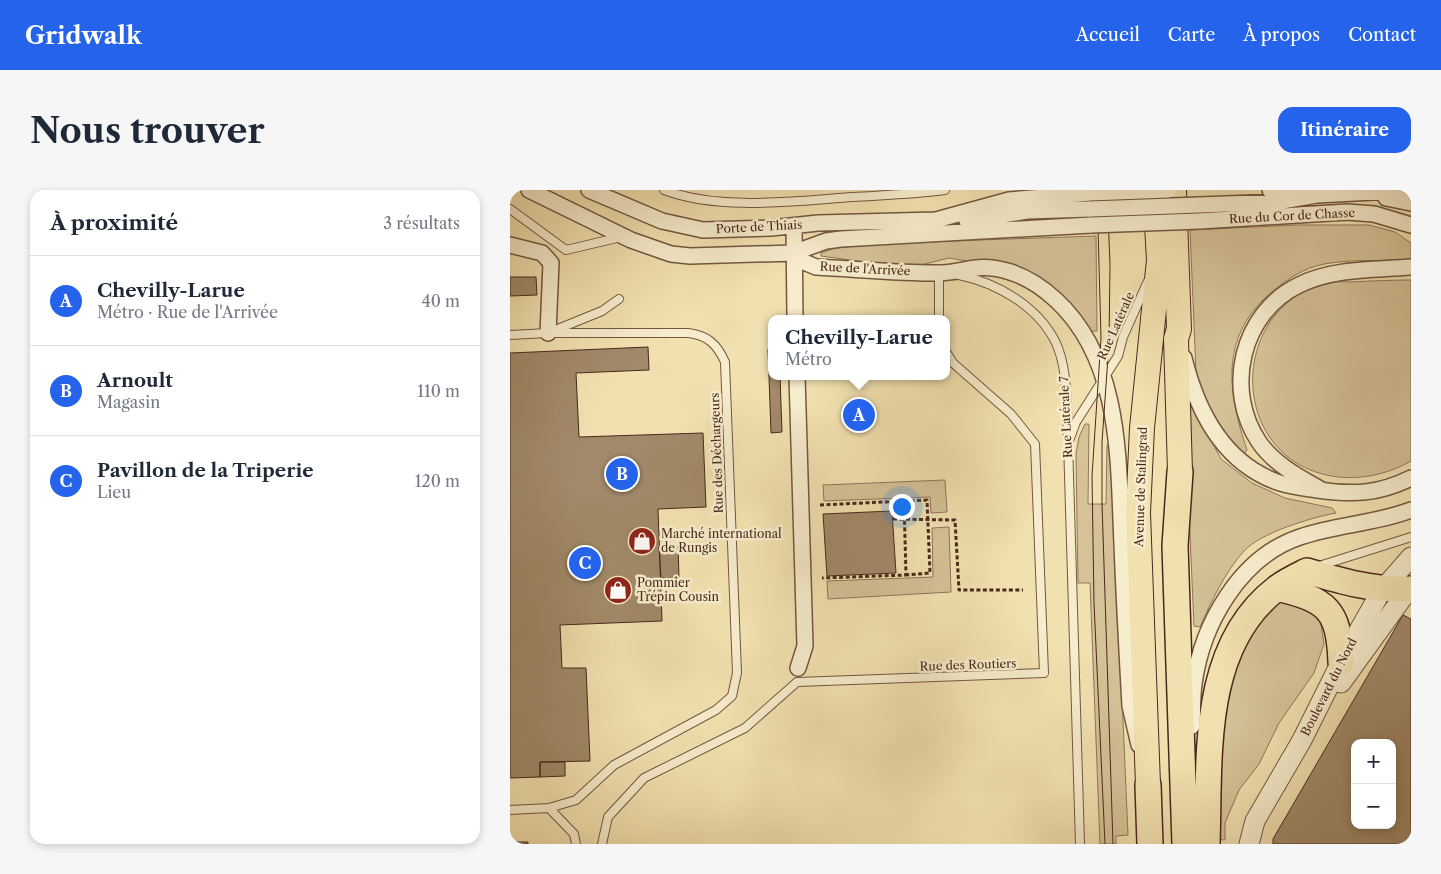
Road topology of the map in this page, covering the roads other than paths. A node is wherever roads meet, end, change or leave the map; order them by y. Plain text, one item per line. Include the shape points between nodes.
1 (529, 190) edge
2 (589, 190) edge
3 (664, 190) edge
4 (945, 190) edge
5 (1155, 190) edge
6 (1168, 190) edge
7 (1174, 190) edge
8 (1270, 190) edge
9 (1411, 190) edge
10 (1362, 194) junction
11 (1317, 195) junction
12 (1411, 203) edge
13 (510, 209) edge
14 (936, 220) junction
15 (1411, 225) edge
16 (794, 226) junction
17 (623, 236) junction
18 (510, 245) edge
19 (793, 252) junction
20 (1159, 260) junction
21 (1411, 267) edge
22 (939, 273) junction
23 (619, 298) dead end
24 (795, 315) edge
25 (939, 315) edge
26 (1179, 329) junction
27 (548, 333) junction
28 (510, 334) edge
29 (950, 359) edge
30 (1103, 378) junction
31 (797, 380) edge
32 (1067, 454) junction
33 (1180, 472) joint
34 (1411, 478) edge
35 (1322, 490) junction
36 (1411, 510) edge
37 (1411, 537) edge
38 (1411, 557) edge
39 (1307, 570) junction
40 (1409, 587) edge
41 (1277, 588) junction
42 (1382, 590) junction
43 (1341, 662) junction
44 (798, 668) dead end
45 (1302, 740) junction
46 (1148, 785) junction
47 (549, 808) junction
48 (510, 810) edge
49 (1184, 815) junction
50 (576, 844) edge
51 (602, 844) edge
52 (1080, 844) edge
53 (1150, 844) edge
54 (1185, 844) edge
55 (1207, 844) edge
56 (1249, 844) edge

1 - 17 street, Rue du Cor de Chasse
2 - 16 street, Porte de Thiais via 682,227 736,230
3 - 4 lane via 680,196 730,202 817,200
5 - 20 main road, Avenue de Stalingrad
6 - 14 street, bridge via 1009,200
7 - 26 main road
8 - 11 street
9 - 10 street
10 - 11 street
10 - 12 street, Rue du Cor de Chasse
11 - 14 street, bridge via 1276,202 1027,211 960,222
13 - 17 lane via 566,250
14 - 16 street, Porte de Thiais
15 - 19 street, Rue du Cor de Chasse, bridge via 1374,214 1348,212 841,239
16 - 19 street
17 - 19 street, Rue du Cor de Chasse via 658,250 682,255
18 - 27 street via 542,253 551,263
19 - 22 street, Rue de l'Arrivée via 816,267
19 - 24 street
20 - 30 lane, Rue Latérale via 1123,337 1118,356
20 - 46 main road, Avenue de Stalingrad via 1142,428 1138,513
21 - 35 street via 1321,276 1298,285 1265,313 1244,350 1239,376 1242,404 1259,442 1274,460
22 - 25 lane
22 - 30 street via 993,267 1022,276 1037,285 1065,308 1078,324
22 - 32 lane, Rue Latérale 7 via 976,279 1000,290 1029,308 1046,326 1062,364
23 - 27 lane via 602,311
26 - 33 main road via 1176,340
26 - 35 street via 1197,402 1224,444 1242,461 1280,483
27 - 28 lane, Rue des Déchargeurs
27 - 47 lane, Rue des Déchargeurs via 688,333 708,338 721,352 725,362 737,674 732,696 716,710 614,765 576,800
29 - 51 lane, Rue des Routiers via 1011,414 1035,444 1044,673 797,682 745,728 644,778 608,817
30 - 32 lane, Rue Latérale via 1074,426
30 - 46 street via 1116,433 1130,706
31 - 44 street via 805,646
32 - 52 lane, Rue Latérale 7
33 - 49 highway via 1176,546
34 - 35 street via 1400,484 1362,493
36 - 49 street via 1390,518 1329,528 1298,537 1270,553 1228,593 1207,636 1194,684
37 - 39 lane
38 - 42 street, Boulevard du Nord
39 - 41 highway
39 - 42 highway
40 - 42 highway
40 - 45 street, Boulevard du Nord
41 - 43 highway via 1307,596 1325,607 1340,637
41 - 55 highway via 1251,615 1232,645 1217,687
42 - 43 street, Boulevard du Nord
43 - 45 street, Boulevard du Nord
45 - 56 street via 1255,821
46 - 53 highway
47 - 48 lane, Rue des Déchargeurs
47 - 50 lane via 574,834
49 - 54 highway

